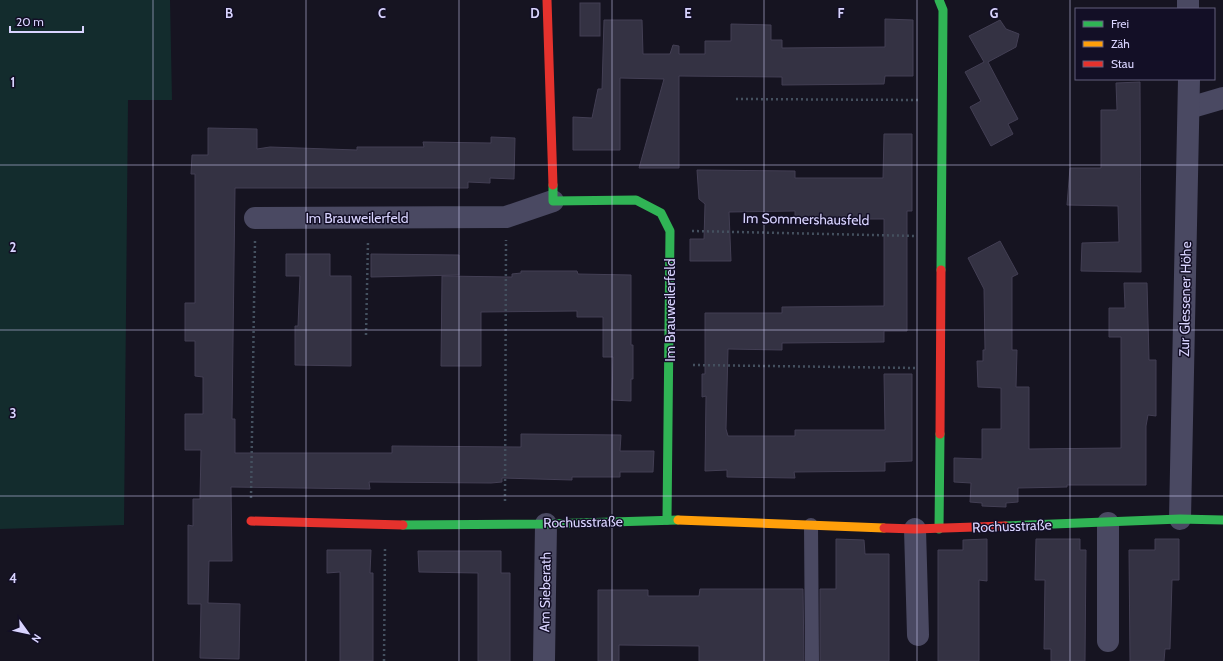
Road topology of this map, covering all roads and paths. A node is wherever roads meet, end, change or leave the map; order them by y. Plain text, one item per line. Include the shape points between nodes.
1 (547, 0) edge
2 (939, 0) edge
3 (1189, 80) edge
4 (1223, 98) edge
5 (736, 99) dead end
6 (942, 100) junction
7 (1189, 108) junction
8 (553, 201) junction
9 (506, 217) junction
10 (255, 218) joint
11 (368, 218) junction
12 (670, 231) junction
13 (941, 236) junction
14 (366, 335) dead end
15 (670, 365) junction
16 (941, 369) junction
17 (1180, 519) junction
18 (667, 520) junction
19 (1223, 520) edge
20 (251, 521) joint
21 (505, 523) junction
22 (1108, 523) junction
23 (546, 524) junction
24 (385, 525) junction
25 (811, 525) junction
26 (915, 529) junction
27 (939, 529) junction
28 (918, 635) dead end
29 (1108, 641) dead end
30 (384, 661) edge
31 (544, 661) edge
32 (812, 661) edge

1 - 8 street
2 - 6 street via 943,10
3 - 7 street, Zur Glessener Höhe
4 - 7 street
5 - 6 path
6 - 13 street
7 - 17 street, Zur Glessener Höhe
8 - 9 street, Im Brauweilerfeld
8 - 12 street, Im Brauweilerfeld via 636,200 661,213
9 - 11 street, Im Brauweilerfeld
9 - 21 path
10 - 11 street, Im Brauweilerfeld
10 - 20 path
11 - 14 path
12 - 13 path, Im Sommershausfeld
12 - 15 street, Im Brauweilerfeld
13 - 16 street
15 - 16 path
15 - 18 street, Im Brauweilerfeld
16 - 27 street
17 - 19 street, Rochusstraße
17 - 22 street, Rochusstraße
18 - 23 street, Rochusstraße
18 - 25 street, Rochusstraße
20 - 24 street, Rochusstraße
21 - 23 street, Rochusstraße
21 - 24 street, Rochusstraße
22 - 27 street, Rochusstraße
22 - 29 street
23 - 31 street, Am Sieberath
24 - 30 path
25 - 26 street, Rochusstraße
25 - 32 lane
26 - 27 street, Rochusstraße
26 - 28 street

